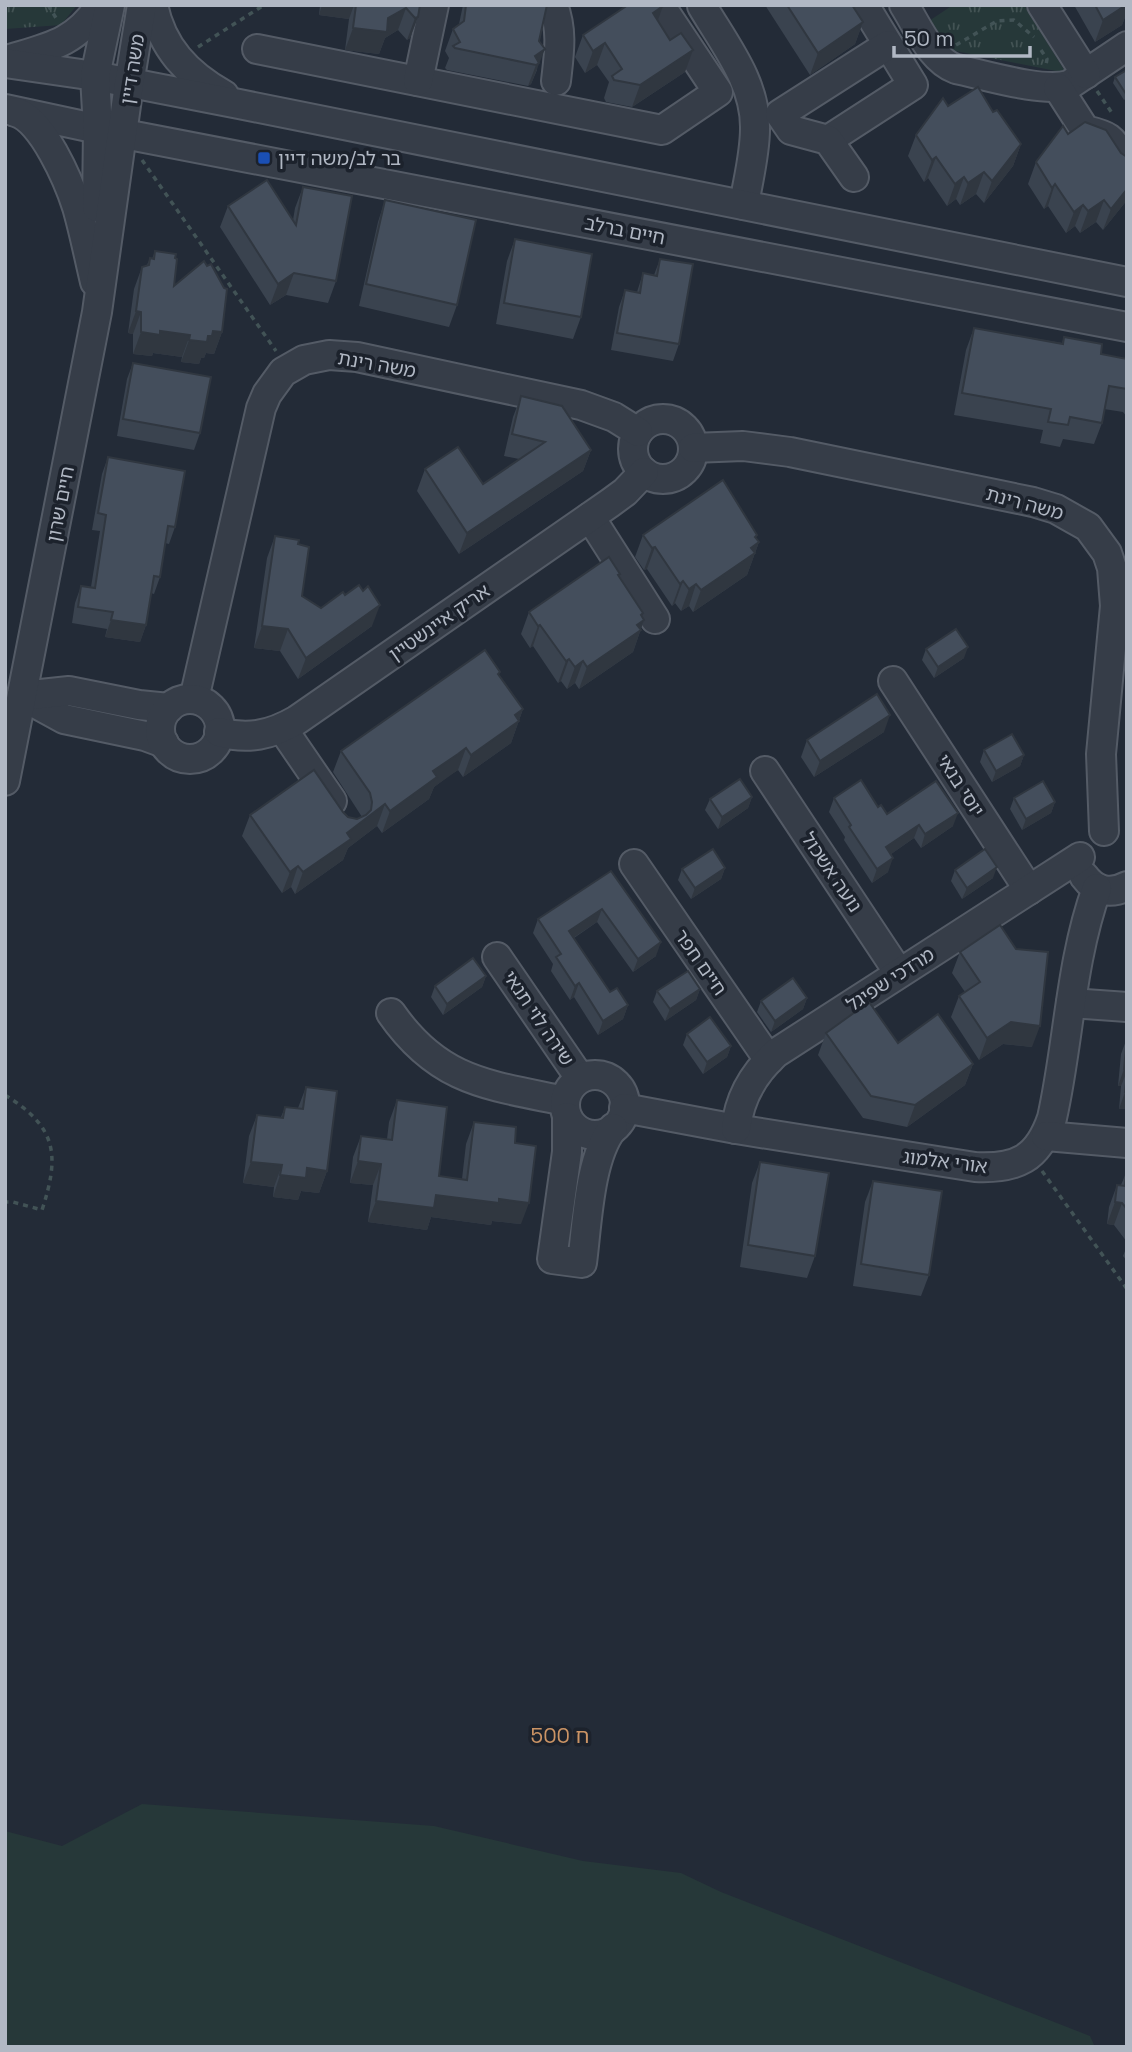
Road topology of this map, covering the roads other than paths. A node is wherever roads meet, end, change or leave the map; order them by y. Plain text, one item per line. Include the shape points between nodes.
1 (100, 5) edge
2 (110, 5) edge
3 (142, 5) edge
4 (153, 5) edge
5 (434, 5) edge
6 (553, 5) edge
7 (660, 5) edge
8 (904, 5) edge
9 (1042, 5) edge
10 (702, 6) edge
11 (854, 13) edge
12 (888, 45) junction
13 (1127, 47) edge
14 (257, 49) dead end
15 (5, 62) edge
16 (1086, 75) junction
17 (95, 76) junction
18 (418, 81) junction
19 (556, 81) dead end
20 (129, 83) junction
21 (1051, 87) junction
22 (239, 104) junction
23 (5, 109) edge
24 (110, 130) junction
25 (828, 140) junction
26 (1127, 166) edge
27 (854, 177) dead end
28 (744, 205) junction
29 (1127, 282) edge
30 (96, 298) junction
31 (1127, 327) edge
32 (638, 432) junction
33 (693, 447) junction
34 (644, 472) junction
35 (590, 517) junction
36 (655, 619) dead end
37 (893, 681) dead end
38 (22, 696) junction
39 (181, 704) junction
40 (282, 728) junction
41 (219, 732) junction
42 (164, 743) junction
43 (765, 771) dead end
44 (5, 781) edge
45 (348, 824) edge
46 (1115, 833) edge
47 (1080, 857) junction
48 (634, 864) dead end
49 (1126, 887) edge
50 (1097, 888) junction
51 (1029, 890) junction
52 (497, 957) dead end
53 (899, 973) junction
54 (1071, 1003) junction
55 (1127, 1007) edge
56 (391, 1013) dead end
57 (769, 1060) junction
58 (571, 1099) junction
59 (619, 1118) junction
60 (736, 1129) junction
61 (1127, 1143) edge
62 (1038, 1145) junction

1 - 15 street via 69,38
2 - 17 street, משה דיין
3 - 20 street, משה דיין
4 - 22 street via 165,42 178,60 202,83
5 - 18 street
6 - 19 street via 561,37
7 - 18 street via 718,92 662,130
8 - 21 street via 936,56 949,67
9 - 16 street
10 - 28 street via 744,75 754,104 755,137
11 - 12 street
12 - 25 street via 913,85
12 - 25 street via 780,114 791,130
13 - 16 street
14 - 18 street
15 - 17 street
16 - 21 street via 1072,84
17 - 20 street
17 - 24 street, משה דיין
20 - 22 street
20 - 24 street, משה דיין
21 - 26 street via 1085,130 1110,138
22 - 28 street
23 - 24 street, חיים ברלב
23 - 30 street via 27,119 62,170 77,205
24 - 30 street, חיים שרון
24 - 31 street, חיים ברלב
25 - 27 street
28 - 29 street
30 - 38 street, חיים שרון
32 - 33 street via 653,421 671,420 687,430
32 - 34 street via 633,450
32 - 39 street, משה רינת via 581,405 357,357 316,357 288,369 274,382 261,408
33 - 34 street via 688,466 678,475 659,479
33 - 46 street, משה רינת via 743,446 790,452 1033,502 1088,527 1107,552 1114,586 1101,754
34 - 35 street, אריק איינשטיין
35 - 36 street
35 - 40 street, אריק איינשטיין
37 - 51 street, יוסי בנאי
38 - 39 street via 69,691 139,705
38 - 42 street via 64,719
38 - 44 street, חיים שרון
39 - 41 street via 207,704 214,710
39 - 42 street via 161,725
40 - 41 street, אריק איינשטיין via 250,737
40 - 45 street
41 - 42 street via 212,749 196,758 177,755
43 - 53 street, נועה אשכול
46 - 47 street, מרדכי שפיגל via 1088,840
47 - 50 street via 1083,876
47 - 51 street, מרדכי שפיגל
48 - 57 street, חיים חפר
49 - 50 street
50 - 54 street via 1084,925
51 - 53 street, מרדכי שפיגל
52 - 58 street, שירה לוי תנאי
53 - 57 street, מרדכי שפיגל
54 - 55 street
54 - 62 street via 1056,1102
56 - 58 street via 414,1042 456,1073 482,1083
57 - 60 street, מרדכי שפיגל via 747,1090
58 - 59 street via 574,1126 586,1133 601,1134
58 - 59 street via 598,1075 612,1080 623,1094
58 - 59 street via 552,1259 582,1263 595,1167
59 - 60 street, אורי אלמוג
60 - 62 street, אורי אלמוג via 975,1167 1008,1166
61 - 62 street

